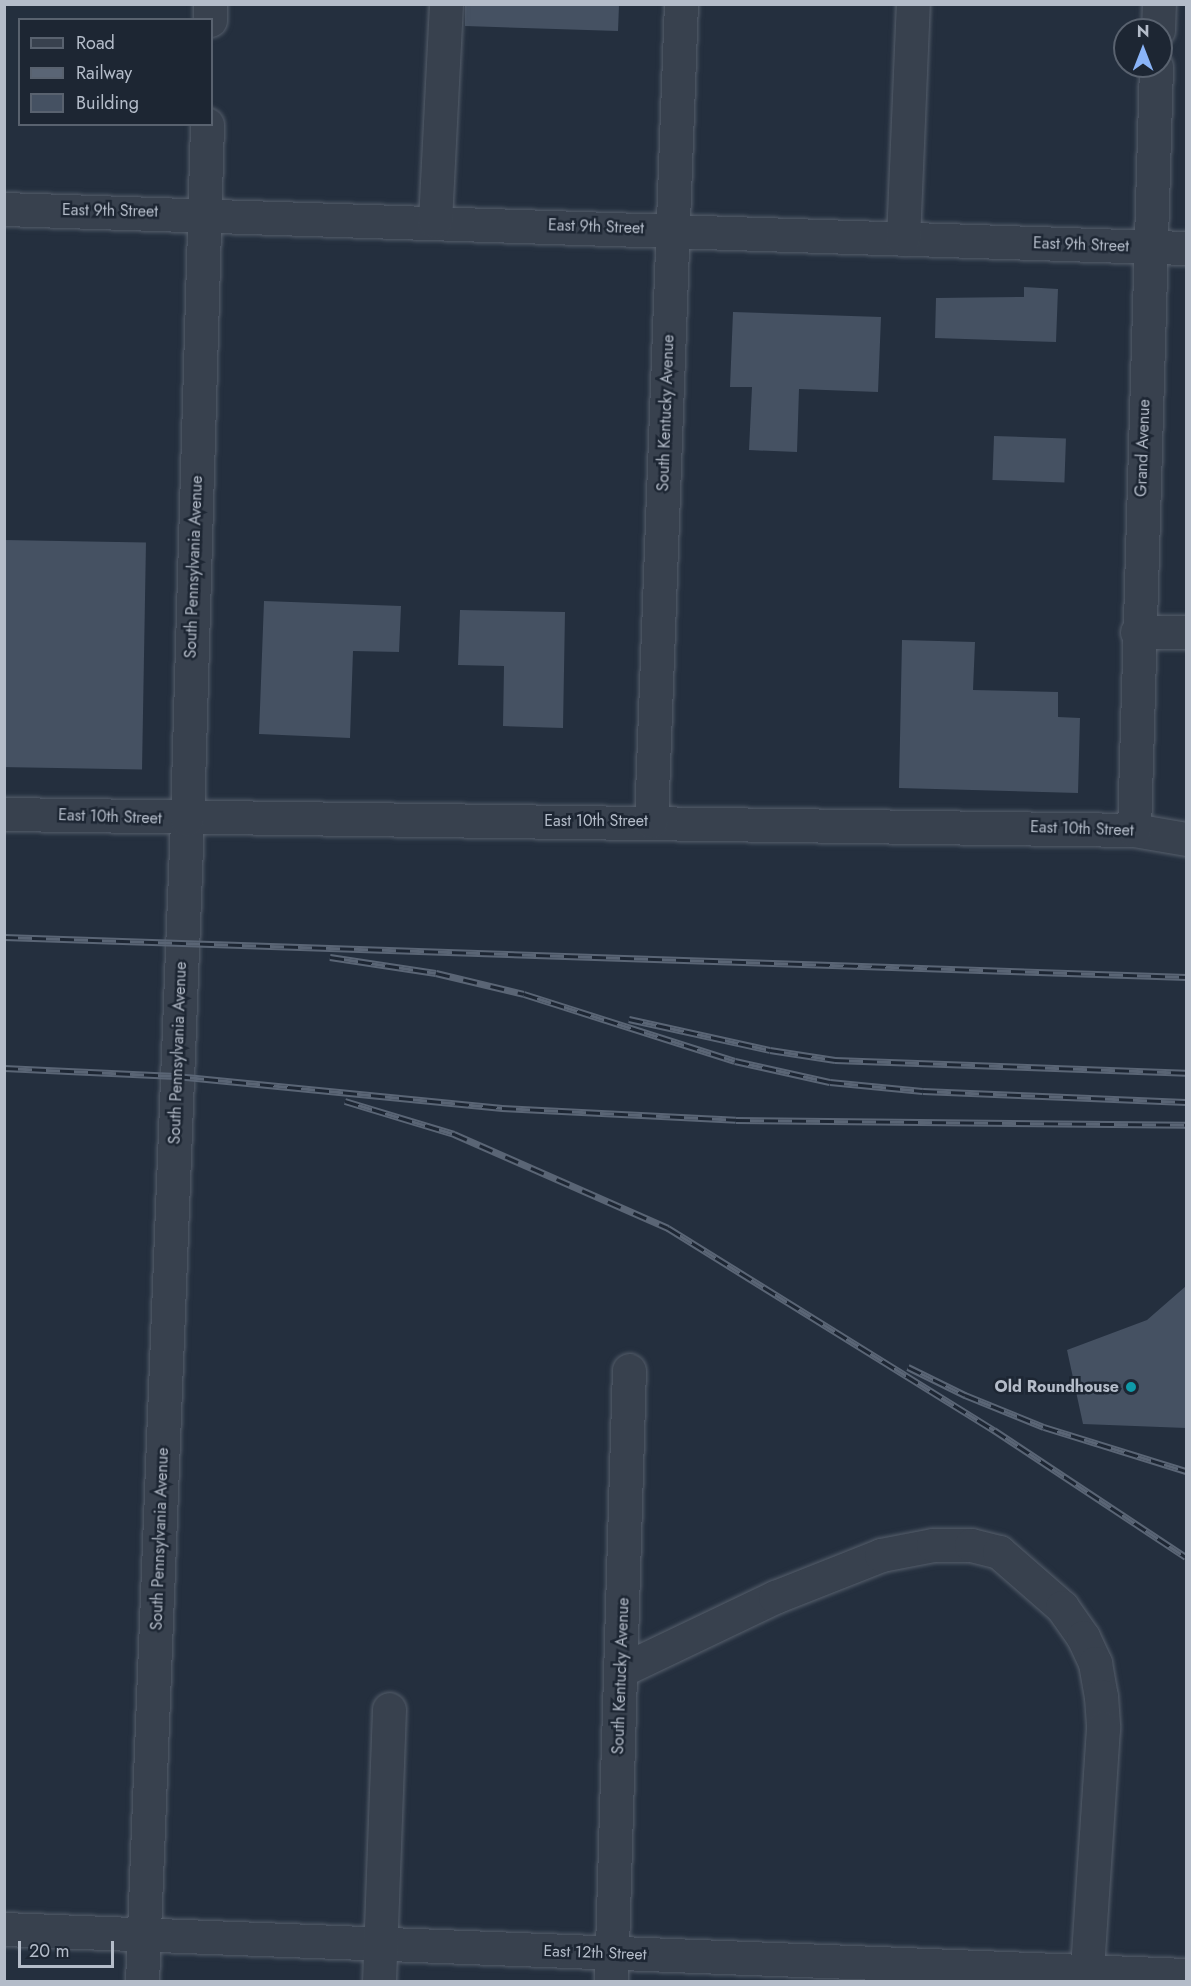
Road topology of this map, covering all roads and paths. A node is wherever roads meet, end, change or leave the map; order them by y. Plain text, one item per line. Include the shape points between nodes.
1 (446, 4) edge
2 (681, 4) edge
3 (913, 4) edge
4 (1156, 78) edge
5 (207, 126) edge
6 (4, 209) edge
7 (205, 214) junction
8 (435, 221) junction
9 (673, 230) junction
10 (903, 239) junction
11 (1149, 247) junction
12 (1186, 248) edge
13 (1186, 632) edge
14 (1137, 633) junction
15 (4, 814) edge
16 (188, 819) junction
17 (651, 821) junction
18 (1134, 830) junction
19 (1186, 838) edge
20 (629, 1370) dead end
21 (622, 1670) junction
22 (389, 1709) dead end
23 (4, 1929) edge
24 (144, 1934) junction
25 (381, 1942) junction
26 (611, 1968) edge
27 (846, 1972) edge
28 (1186, 1975) edge
29 (1086, 1976) edge
30 (142, 1982) edge
31 (379, 1982) edge

1 - 8 street
2 - 9 street, South Kentucky Avenue
3 - 10 street
4 - 11 street, Grand Avenue
5 - 7 street, South Pennsylvania Avenue
6 - 7 street, East 9th Street
7 - 8 street, East 9th Street
7 - 16 street, South Pennsylvania Avenue
8 - 9 street, East 9th Street
9 - 10 street, East 9th Street
9 - 17 street, South Kentucky Avenue
10 - 11 street, East 9th Street
11 - 12 street, East 9th Street
11 - 14 street, Grand Avenue
13 - 14 street
14 - 18 street, Grand Avenue
15 - 16 street, East 10th Street
16 - 17 street, East 10th Street
16 - 24 street, South Pennsylvania Avenue
17 - 18 street, East 10th Street
18 - 19 street, East 10th Street
20 - 21 street, South Kentucky Avenue
21 - 26 street, South Kentucky Avenue
21 - 29 street via 774,1597 881,1555 933,1545 971,1545 999,1552 1062,1607 1083,1636 1099,1685 1103,1728
22 - 25 street
23 - 24 street, East 12th Street
24 - 25 street, East 12th Street
24 - 30 street, South Pennsylvania Avenue
25 - 26 street, East 12th Street
25 - 31 street
26 - 27 street, East 12th Street
27 - 29 street, East 12th Street
28 - 29 street, East 12th Street

